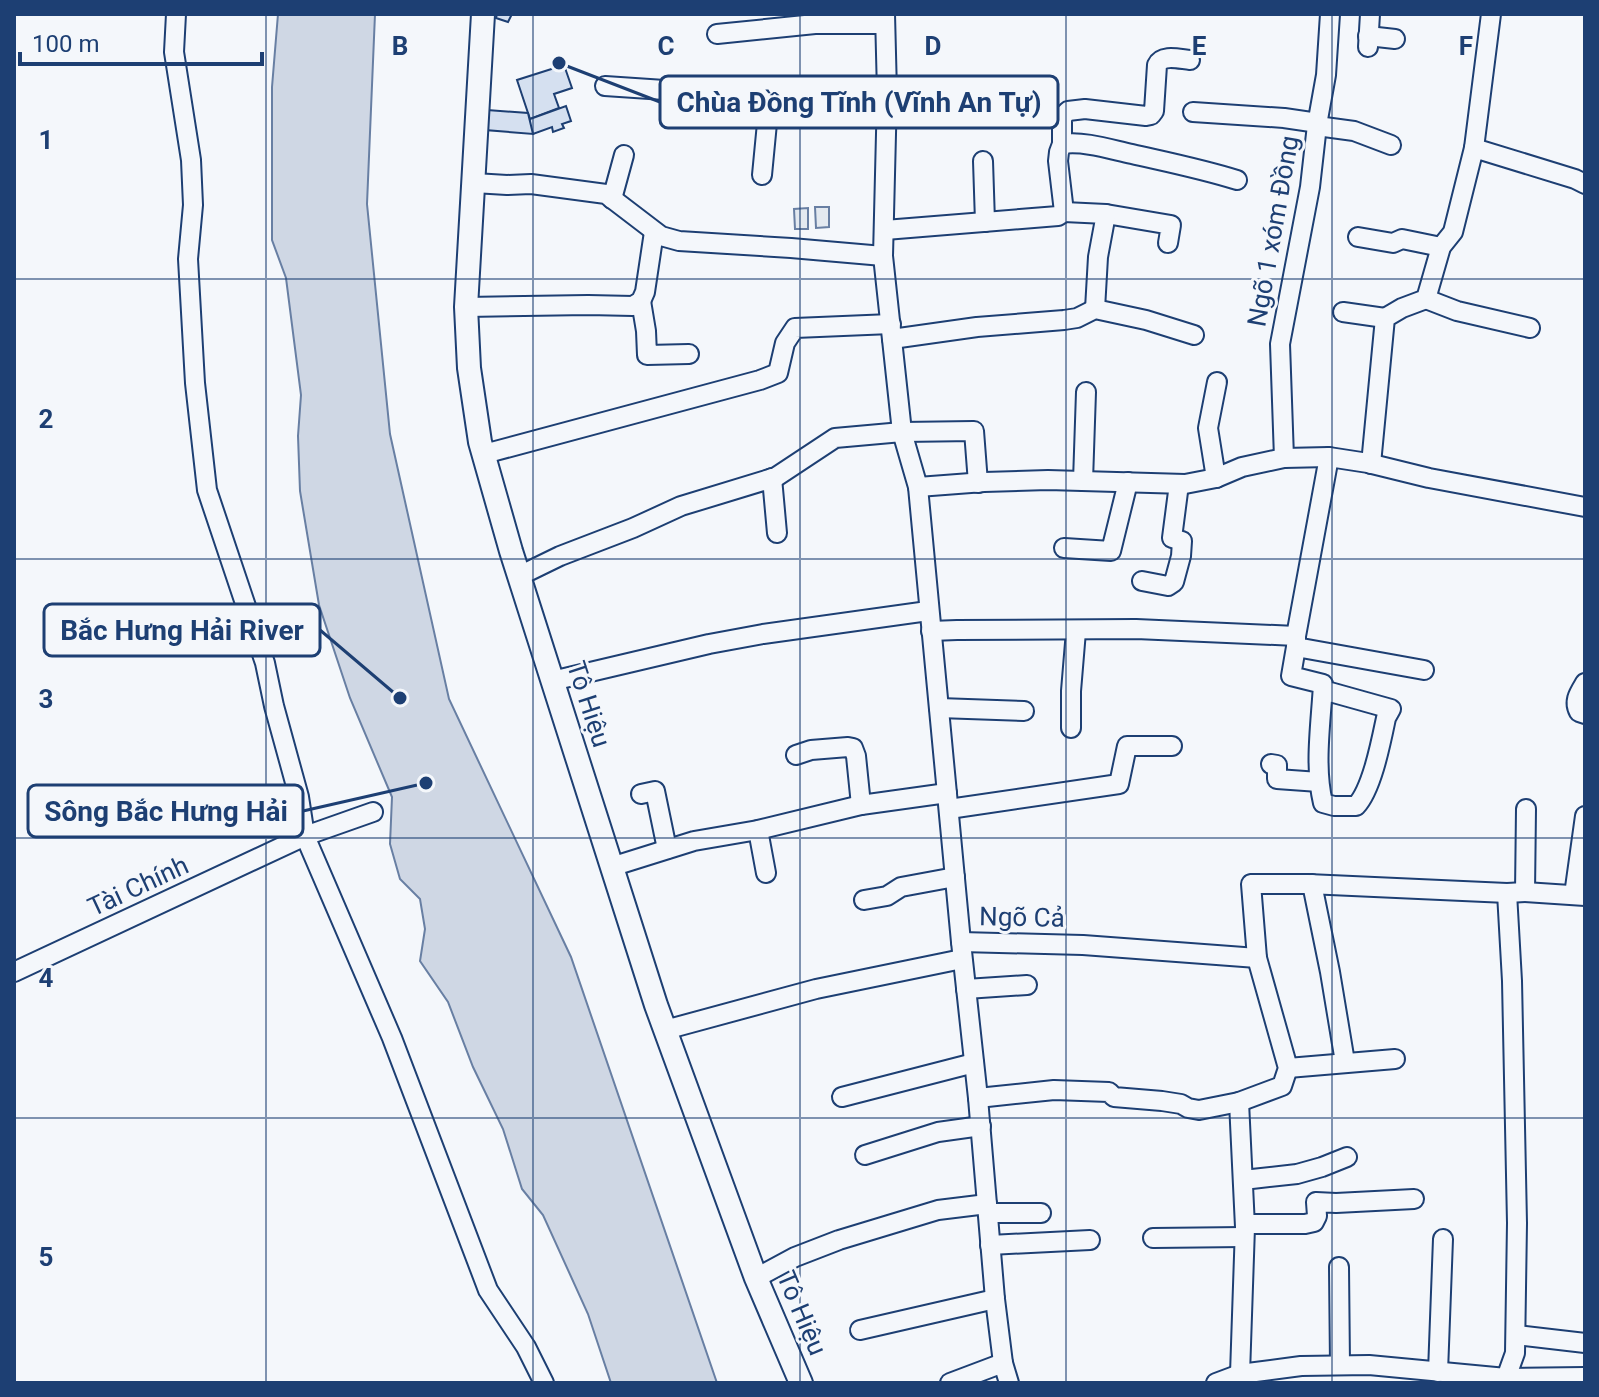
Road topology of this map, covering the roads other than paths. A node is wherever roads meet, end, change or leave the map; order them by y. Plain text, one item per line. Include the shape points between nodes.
1 (176, 14) edge
2 (483, 14) edge
3 (1330, 14) edge
4 (1370, 14) edge
5 (1491, 14) edge
6 (885, 19) edge
7 (717, 34) dead end
8 (1395, 39) dead end
9 (1190, 60) dead end
10 (605, 86) dead end
11 (770, 92) junction
12 (887, 93) junction
13 (1193, 112) dead end
14 (1318, 124) junction
15 (1062, 144) junction
16 (1391, 145) dead end
17 (1474, 148) junction
18 (624, 155) dead end
19 (983, 161) dead end
20 (762, 175) dead end
21 (1237, 180) dead end
22 (474, 183) junction
23 (1585, 184) edge
24 (612, 199) junction
25 (1064, 212) junction
26 (1106, 214) junction
27 (985, 222) junction
28 (885, 230) junction
29 (654, 232) junction
30 (1358, 237) dead end
31 (1168, 243) dead end
32 (1441, 247) junction
33 (883, 256) junction
34 (1426, 299) junction
35 (641, 301) junction
36 (466, 307) junction
37 (1095, 309) junction
38 (1343, 312) dead end
39 (1385, 318) junction
40 (1530, 328) dead end
41 (891, 332) junction
42 (1194, 335) dead end
43 (689, 354) dead end
44 (1217, 382) dead end
45 (1086, 392) dead end
46 (902, 432) junction
47 (484, 454) junction
48 (1329, 457) junction
49 (1284, 458) junction
50 (1371, 464) junction
51 (772, 478) junction
52 (1216, 478) junction
53 (1083, 481) junction
54 (1128, 482) junction
55 (978, 483) junction
56 (1179, 484) junction
57 (918, 487) junction
58 (1585, 507) edge
59 (777, 533) dead end
60 (1064, 548) dead end
61 (519, 576) junction
62 (1142, 581) dead end
63 (928, 611) junction
64 (931, 631) junction
65 (1076, 631) junction
66 (1296, 642) junction
67 (1424, 670) dead end
68 (552, 681) junction
69 (1585, 683) edge
70 (1323, 690) junction
71 (939, 708) junction
72 (1024, 711) dead end
73 (1585, 714) edge
74 (1071, 728) dead end
75 (1172, 746) dead end
76 (796, 755) dead end
77 (1271, 764) dead end
78 (1319, 782) junction
79 (641, 794) dead end
80 (948, 801) junction
81 (861, 805) junction
82 (1526, 809) dead end
83 (373, 812) dead end
84 (1585, 816) edge
85 (758, 830) junction
86 (305, 836) junction
87 (667, 849) junction
88 (611, 867) junction
89 (766, 873) dead end
90 (955, 877) junction
91 (1312, 884) junction
92 (1516, 892) junction
93 (1580, 896) edge
94 (864, 900) dead end
95 (962, 950) junction
96 (1257, 958) junction
97 (14, 972) edge
98 (1027, 985) dead end
99 (966, 989) junction
100 (665, 1030) junction
101 (1395, 1059) dead end
102 (1345, 1062) junction
103 (974, 1063) junction
104 (1288, 1068) junction
105 (842, 1097) dead end
106 (978, 1098) junction
107 (1239, 1102) junction
108 (981, 1126) junction
109 (865, 1155) dead end
110 (1347, 1157) dead end
111 (1243, 1180) junction
112 (1414, 1199) dead end
113 (988, 1208) junction
114 (1041, 1213) dead end
115 (1245, 1231) junction
116 (1153, 1238) dead end
117 (1443, 1239) dead end
118 (1090, 1240) dead end
119 (990, 1245) junction
120 (1339, 1267) dead end
121 (756, 1278) junction
122 (995, 1299) junction
123 (860, 1330) dead end
124 (1585, 1343) edge
125 (1516, 1344) junction
126 (1003, 1363) junction
127 (1340, 1365) junction
128 (1438, 1372) junction
129 (1240, 1374) junction
130 (1585, 1377) edge
131 (1506, 1378) junction
132 (1532, 1380) edge
133 (1219, 1382) edge
134 (544, 1383) edge
135 (801, 1383) edge
136 (950, 1383) edge
137 (1009, 1383) edge

1 - 86 street via 174,52 191,160 188,259 207,490 265,663
2 - 22 main road, Tô Hiệu
3 - 14 street, Ngõ 1 xóm Đồng
4 - 8 street via 1368,42
5 - 17 street
6 - 7 street
6 - 12 street
9 - 15 street via 1159,60 1151,115 1068,111 1062,117
10 - 11 street
11 - 12 street
11 - 20 street
12 - 28 street
13 - 14 street
14 - 16 street
14 - 49 street, Ngõ 1 xóm Đồng via 1280,344
15 - 21 street via 1110,148
15 - 25 street via 1058,161
17 - 23 street
17 - 32 street via 1453,232
18 - 24 street
19 - 27 street
22 - 24 street via 531,184
22 - 36 main road, Tô Hiệu
24 - 29 street
25 - 26 street
25 - 27 street
26 - 31 street via 1171,225
26 - 37 street
27 - 28 street
28 - 33 street
29 - 33 street via 679,241
29 - 35 street
30 - 32 street
32 - 34 street
33 - 41 street
34 - 39 street
34 - 40 street
35 - 36 street via 633,306
35 - 43 street via 647,355
36 - 47 main road, Tô Hiệu via 469,368
37 - 41 street via 1064,320
37 - 42 street
38 - 39 street
39 - 50 street
41 - 46 street
41 - 47 street via 795,328 785,343 778,373
44 - 52 street via 1208,428
45 - 53 street
46 - 51 street via 835,438
46 - 55 street via 974,431
46 - 57 street
47 - 61 main road, Tô Hiệu
48 - 49 street
48 - 50 street
48 - 66 street
49 - 52 street
50 - 58 street
51 - 59 street
51 - 61 street via 681,506
52 - 56 street
53 - 54 street
53 - 55 street
54 - 56 street
54 - 60 street via 1111,551
55 - 57 street
56 - 62 street via 1172,538 1182,541 1174,582 1168,586
57 - 63 street
61 - 68 main road, Tô Hiệu
63 - 64 street
63 - 68 street via 709,644
64 - 65 street
64 - 71 street
65 - 66 street via 1136,629
65 - 74 street
66 - 67 street
66 - 70 street via 1291,676 1323,684
68 - 88 main road, Tô Hiệu
69 - 73 street via 1576,706
70 - 78 street
70 - 78 street via 1391,709 1362,800 1356,806 1323,803
71 - 72 street
71 - 80 street
75 - 80 street via 1127,746 1119,784
76 - 81 street via 853,748
77 - 78 street via 1277,765 1277,779
79 - 87 street via 655,791
80 - 81 street
80 - 90 street
81 - 85 street
82 - 92 street
83 - 86 street, Tài Chính
84 - 93 street
85 - 87 street
85 - 89 street
86 - 97 street, Tài Chính
86 - 134 street via 392,1038 488,1290
87 - 88 street
88 - 100 main road, Tô Hiệu
90 - 94 street
90 - 95 street
91 - 92 street
91 - 96 street via 1251,884
91 - 102 street
92 - 93 street
92 - 125 street
95 - 96 street, Ngõ Cả via 1083,945
95 - 99 street
95 - 100 street, Ngõ Cả
96 - 104 street
98 - 99 street
99 - 103 street
100 - 121 main road, Tô Hiệu
101 - 102 street
102 - 104 street
103 - 105 street
103 - 106 street
104 - 107 street via 1282,1086
106 - 107 street via 1054,1090 1109,1092 1199,1110
106 - 108 street
107 - 111 street
108 - 109 street via 938,1132
108 - 113 street
110 - 111 street via 1297,1174
111 - 115 street
112 - 115 street via 1316,1202 1314,1222
113 - 114 street
113 - 119 street
113 - 121 street via 938,1210 839,1240
115 - 116 street
115 - 129 street
117 - 128 street
118 - 119 street
119 - 122 street
120 - 127 street
121 - 135 main road, Tô Hiệu
122 - 123 street
122 - 126 street
124 - 125 street
125 - 131 street
125 - 132 street
126 - 136 street
126 - 137 street
127 - 128 street
127 - 129 street
128 - 131 street
129 - 133 street
130 - 132 street
131 - 132 street

